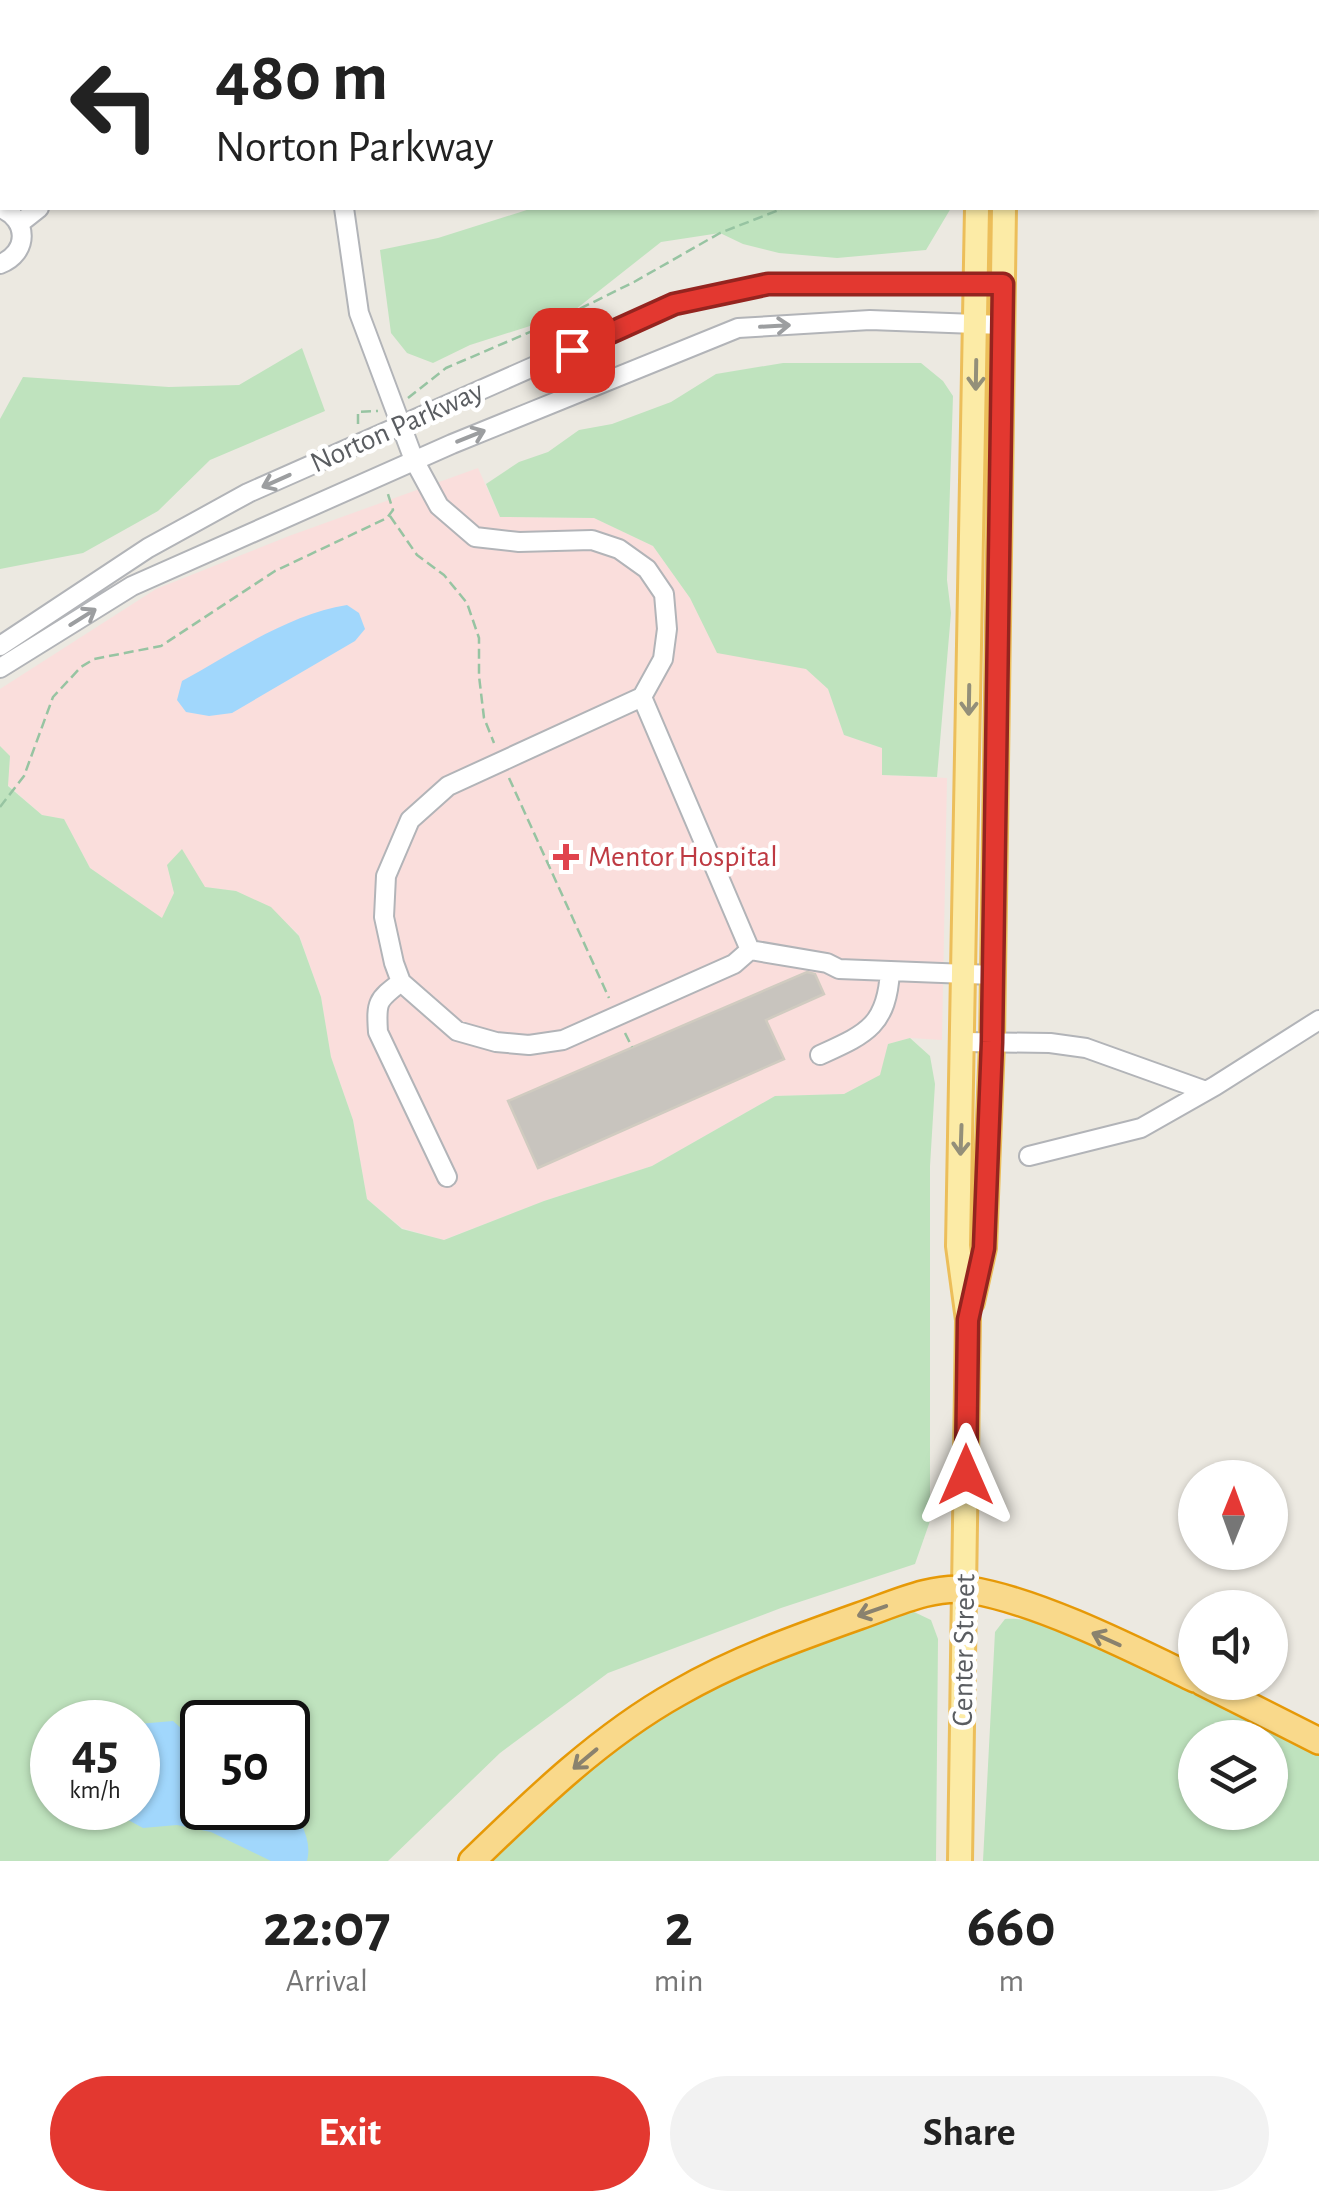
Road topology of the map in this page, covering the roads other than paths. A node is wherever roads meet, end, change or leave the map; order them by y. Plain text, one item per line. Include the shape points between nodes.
1 (4, 210) edge
2 (36, 210) edge
3 (344, 210) edge
4 (976, 210) edge
5 (1004, 210) edge
6 (20, 223) junction
7 (0, 264) edge
8 (976, 283) junction
9 (1003, 284) junction
10 (976, 324) junction
11 (1002, 326) junction
12 (401, 426) junction
13 (414, 460) junction
14 (0, 646) edge
15 (0, 668) edge
16 (642, 698) junction
17 (750, 950) junction
18 (890, 972) junction
19 (964, 974) junction
20 (992, 975) junction
21 (401, 982) junction
22 (1319, 1020) edge
23 (963, 1042) junction
24 (992, 1042) junction
25 (820, 1054) dead end
26 (1206, 1091) junction
27 (1029, 1156) dead end
28 (447, 1178) dead end
29 (968, 1320) junction
30 (966, 1590) junction
31 (1178, 1672) edge
32 (1236, 1700) edge
33 (1319, 1741) edge
34 (472, 1861) edge
35 (960, 1861) edge

1 - 6 street
2 - 6 street
3 - 12 street via 359,313
4 - 8 main road, Center Street
5 - 9 main road, Center Street
6 - 7 street via 19,251
8 - 9 street, Norton Parkway
8 - 10 main road, Center Street
8 - 12 street, Norton Parkway via 768,284 674,304
9 - 11 main road, Center Street
10 - 11 street, Norton Parkway
13 -> 10 street, Norton Parkway via 738,328 870,320
10 -> 19 main road, Center Street
11 - 20 main road, Center Street
12 - 13 street
12 -> 14 street, Norton Parkway via 181,530
15 -> 13 street, Norton Parkway via 132,586
13 - 16 street via 439,506 475,537 592,540 646,569 664,594 667,629 663,660
16 - 17 street
16 - 21 street via 448,786 410,820 386,876 384,917
17 - 18 street via 839,970
17 - 21 street via 734,964 563,1040 529,1045 457,1031
18 - 19 street
18 - 25 street via 889,996 872,1028
19 - 20 street
19 - 23 main road, Center Street
20 - 24 main road, Center Street
21 - 28 street via 380,997 378,1032
22 - 26 street
23 - 24 street
23 -> 29 main road, Center Street via 958,1246
24 - 26 street via 1086,1048
24 - 29 main road, Center Street via 984,1248
26 - 27 street via 1141,1128
29 - 30 main road, Center Street
31 -> 30 highway via 1046,1614
30 -> 34 highway via 928,1592 788,1641 674,1694 591,1753
30 - 35 main road, Center Street
32 - 33 highway

